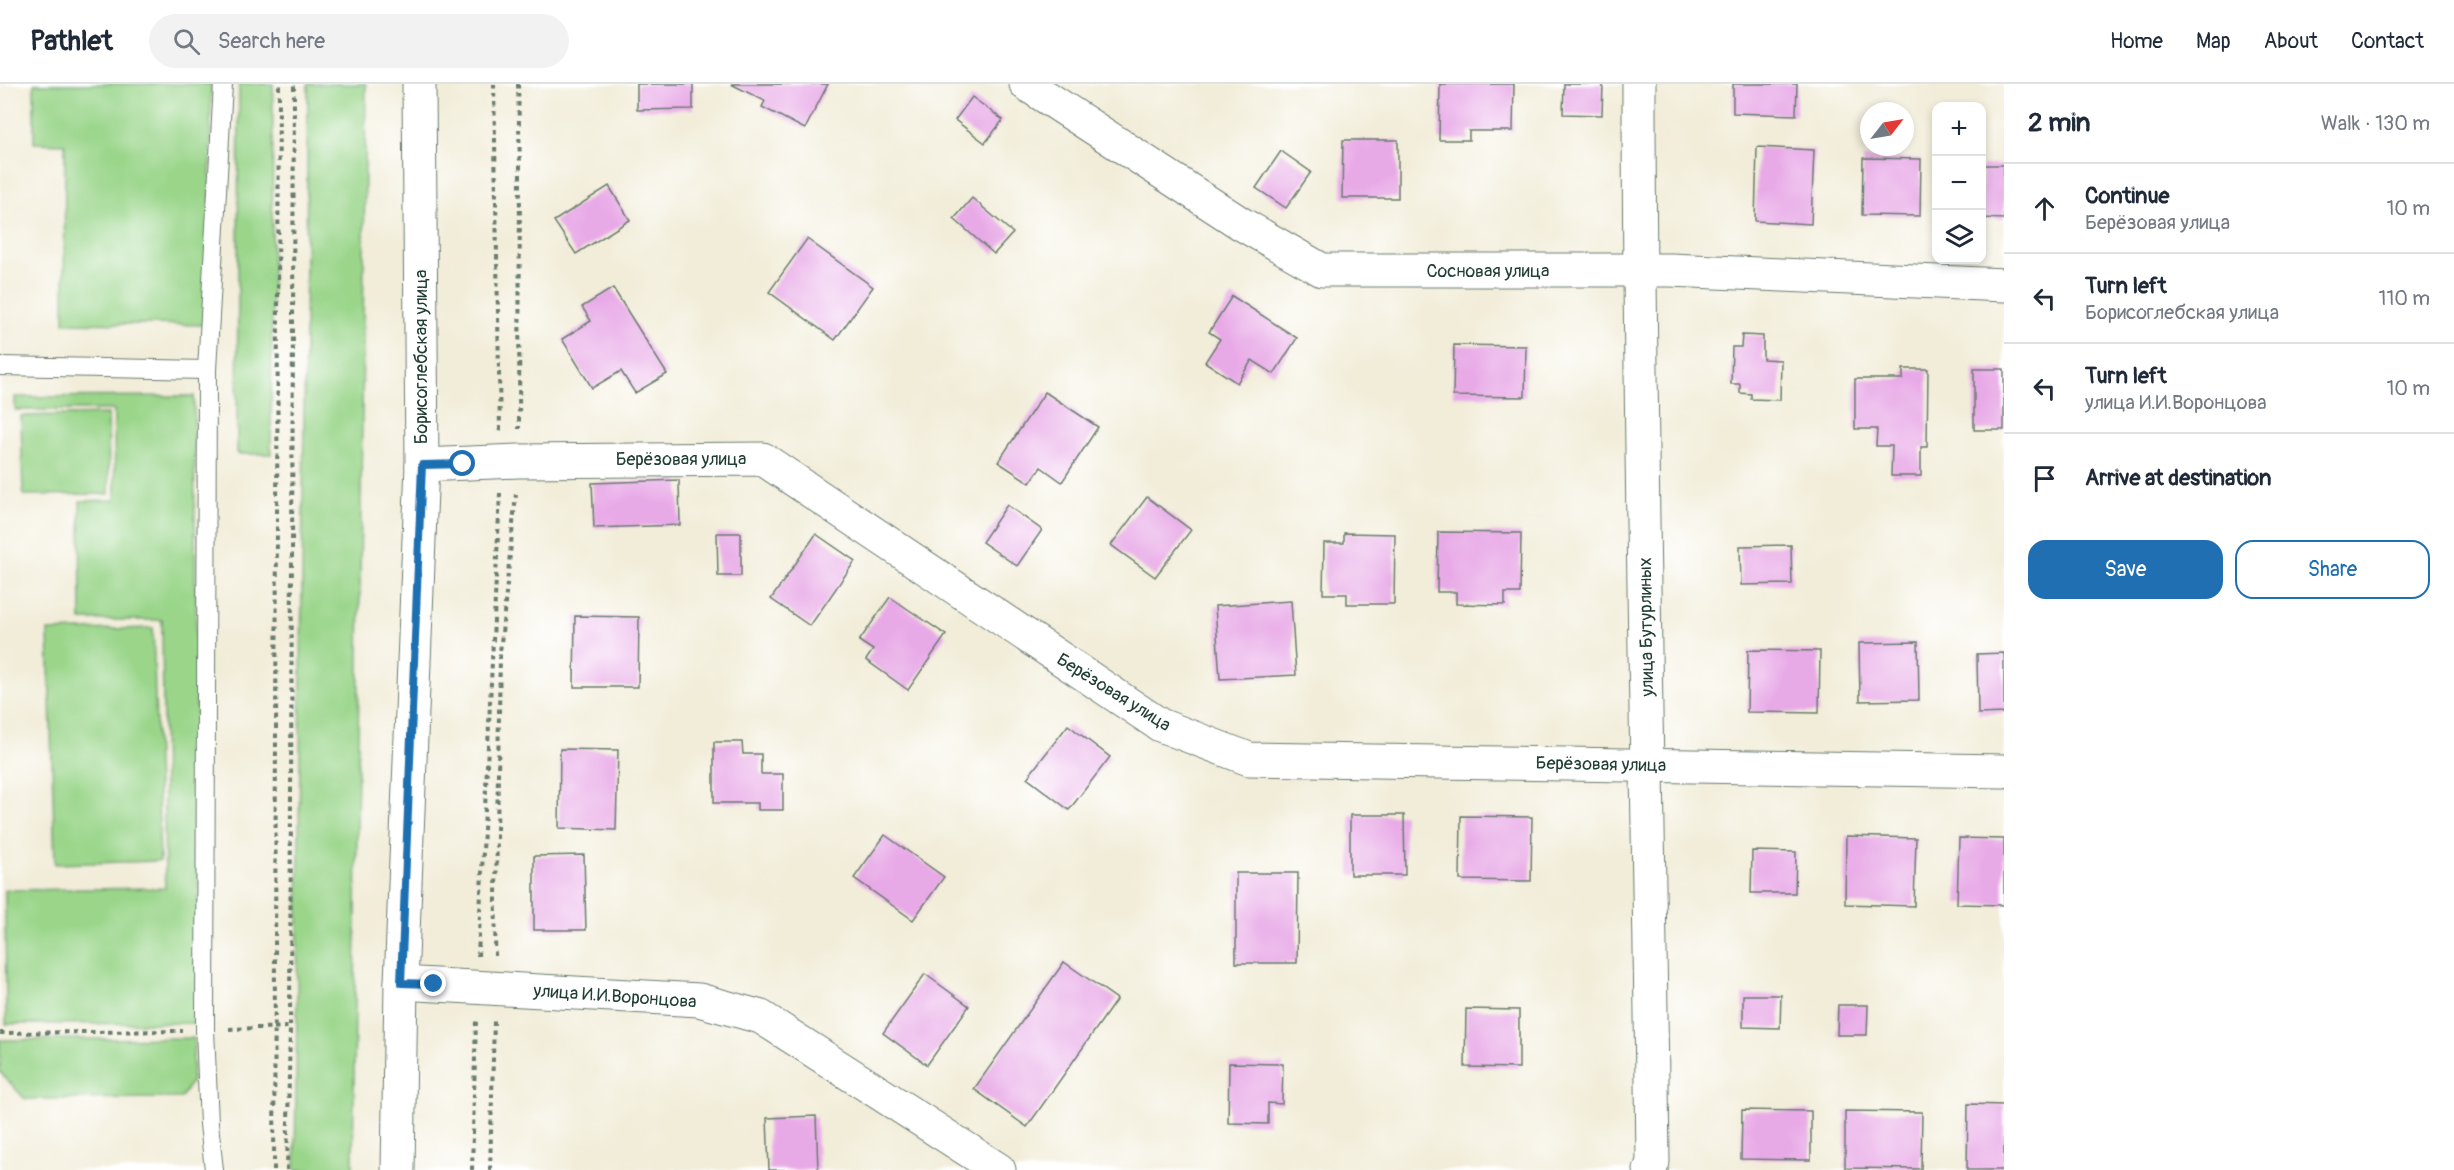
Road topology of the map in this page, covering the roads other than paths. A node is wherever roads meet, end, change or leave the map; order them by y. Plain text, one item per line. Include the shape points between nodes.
1 (223, 84) edge
2 (419, 84) edge
3 (1026, 84) edge
4 (1639, 84) edge
5 (1639, 271) junction
6 (2004, 285) edge
7 (0, 366) edge
8 (207, 370) junction
9 (422, 465) junction
10 (1649, 765) junction
11 (2004, 771) edge
12 (401, 983) junction
13 (214, 1170) edge
14 (398, 1170) edge
15 (999, 1170) edge
16 (1650, 1170) edge

1 - 8 lane
2 - 9 street, Борисоглебская улица
3 - 5 street, Сосновая улица via 1240,223 1322,270
4 - 5 street, улица Бутурлиных
5 - 6 street, Сосновая улица
5 - 10 street, улица Бутурлиных
7 - 8 lane
8 - 13 lane via 205,1030
9 - 10 street, Берёзовая улица via 764,459 1160,725 1249,759
9 - 12 street, Борисоглебская улица
10 - 11 street, Берёзовая улица
10 - 16 street, улица Бутурлиных via 1653,1162
12 - 14 street, Борисоглебская улица
12 - 15 street, улица И.И.Воронцова via 699,1000 761,1017

